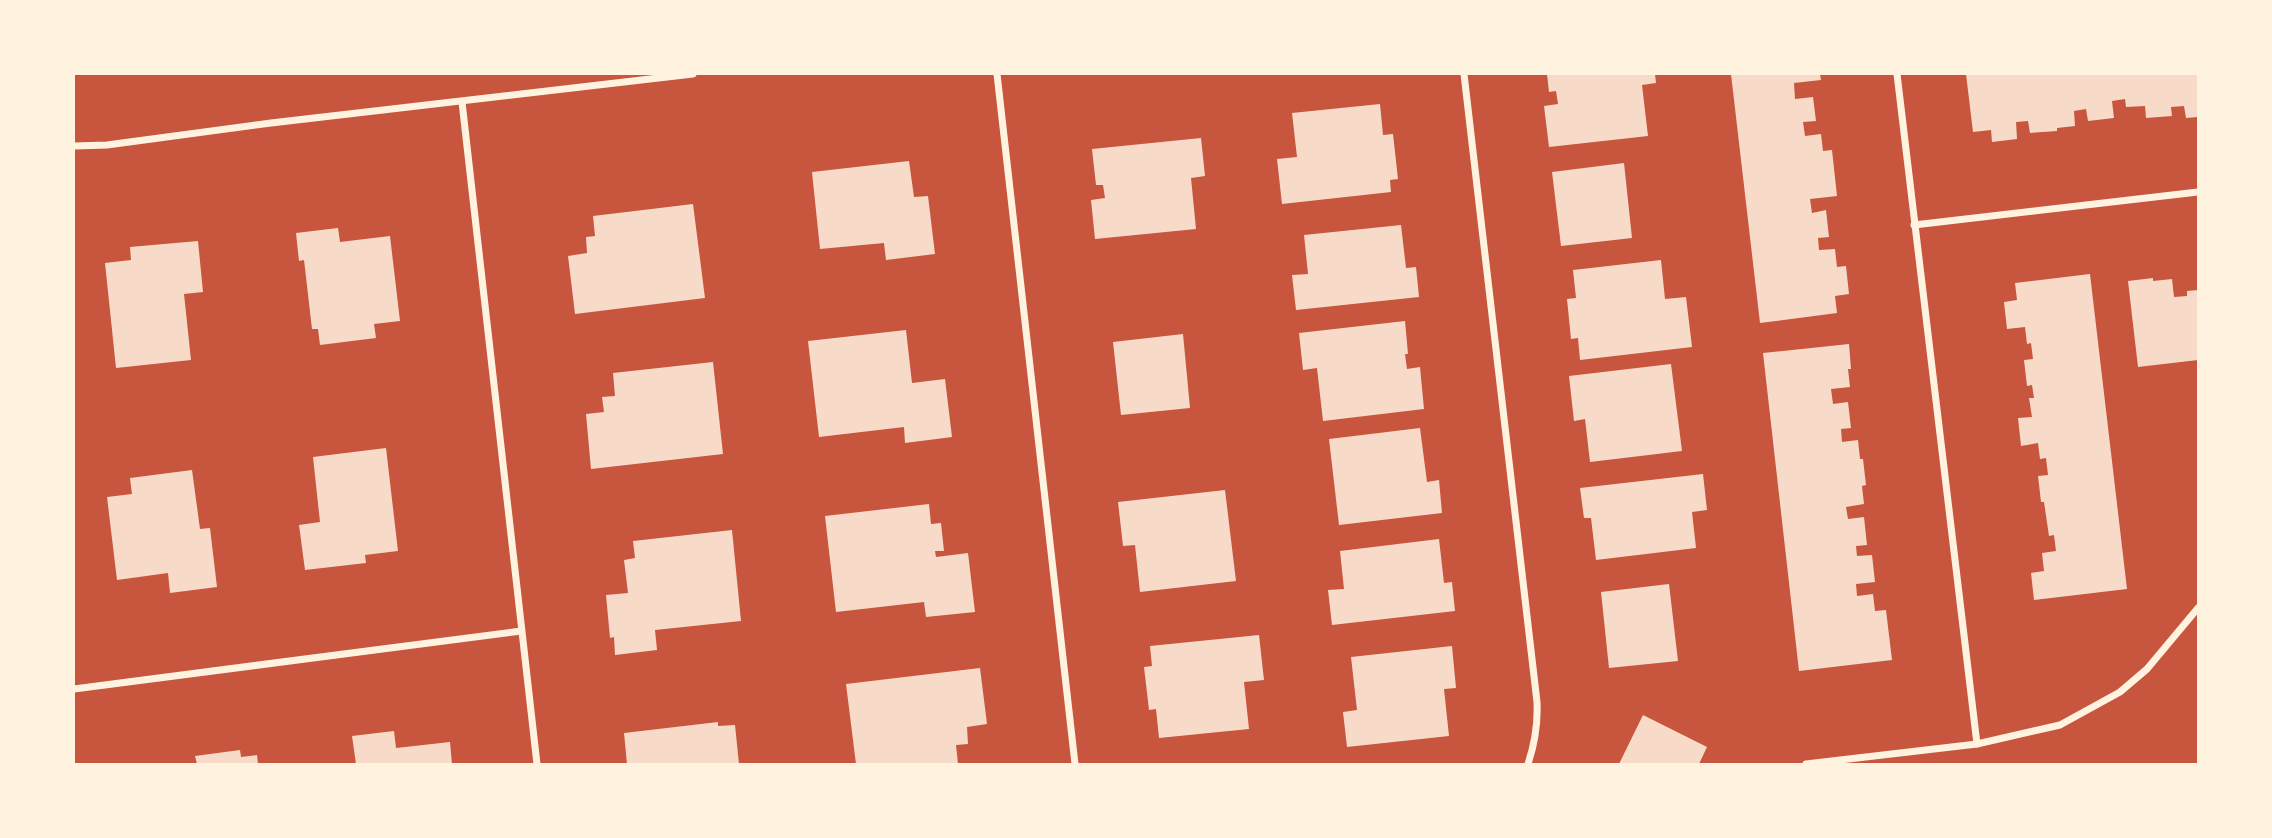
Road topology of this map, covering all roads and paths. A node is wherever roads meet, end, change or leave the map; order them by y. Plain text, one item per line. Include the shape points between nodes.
1 (693, 74) edge
2 (997, 74) edge
3 (1464, 74) edge
4 (1896, 74) edge
5 (462, 102) junction
6 (74, 146) edge
7 (2199, 192) edge
8 (1914, 225) junction
9 (2199, 608) edge
10 (521, 631) junction
11 (74, 689) edge
12 (1977, 744) junction
13 (1806, 764) edge
14 (537, 765) edge
15 (1075, 765) edge
16 (1528, 765) edge

1 - 5 street
2 - 15 street
3 - 16 street via 1537,702 1538,725
4 - 8 street
5 - 6 street
5 - 10 street
7 - 8 street
8 - 12 street
9 - 12 street via 2147,669 2120,692 2060,725
10 - 11 street
10 - 14 street
12 - 13 street

